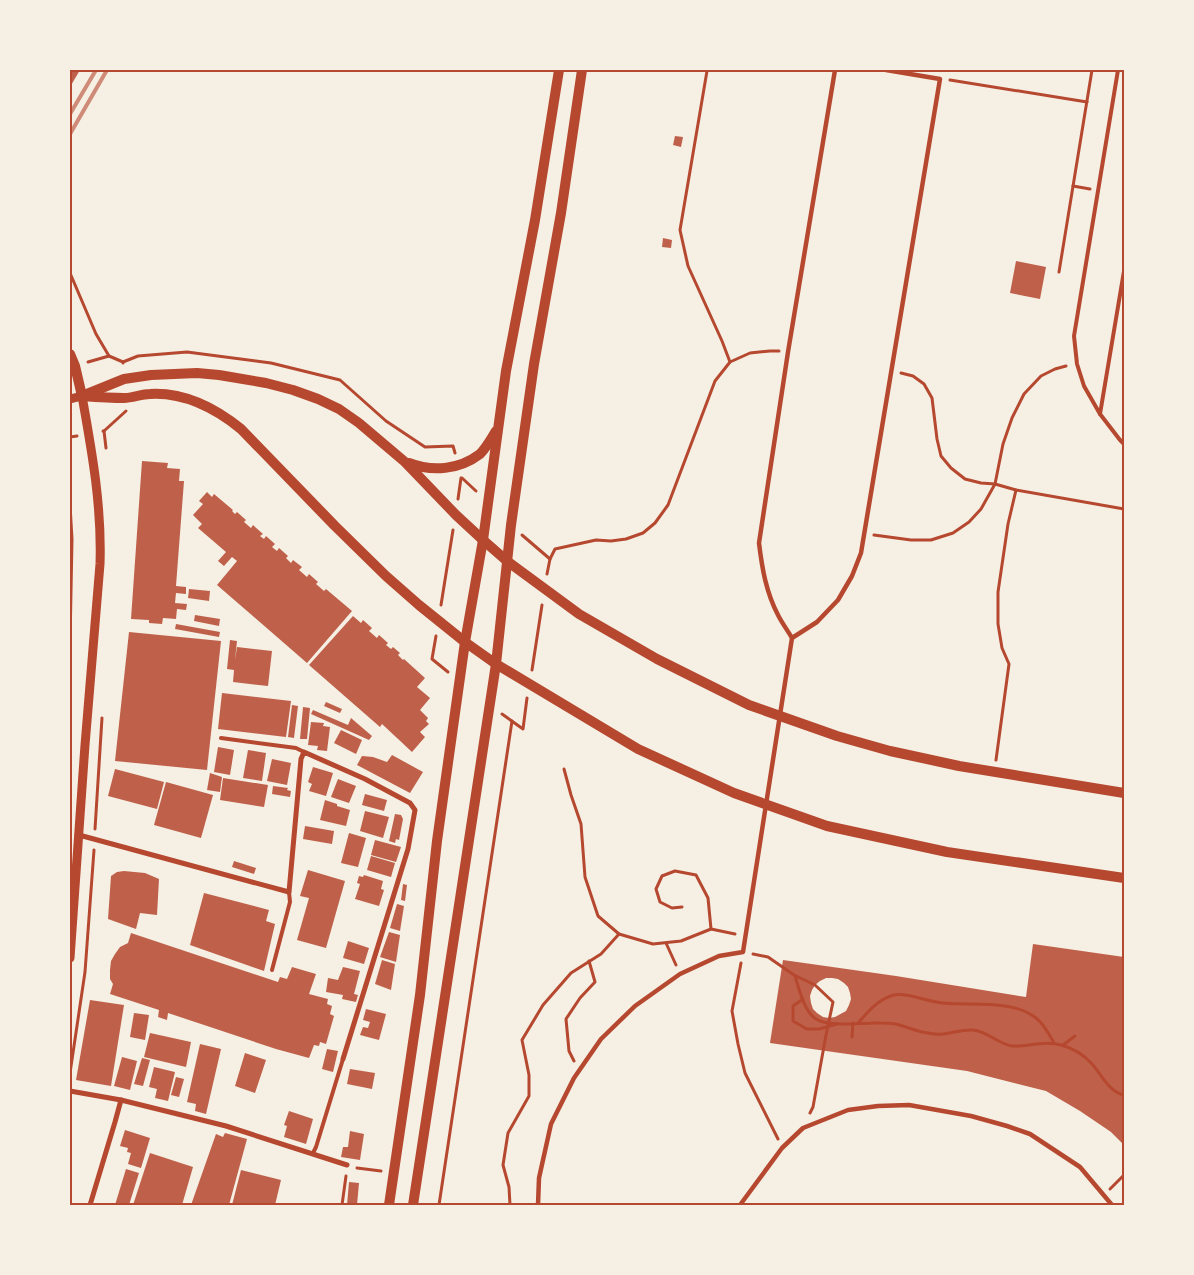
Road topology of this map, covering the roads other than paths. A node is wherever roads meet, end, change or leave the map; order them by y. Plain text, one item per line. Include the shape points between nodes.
1 (559, 70) edge
2 (582, 70) edge
3 (834, 70) edge
4 (886, 70) edge
5 (1118, 70) edge
6 (916, 72) edge
7 (1124, 271) edge
8 (70, 354) edge
9 (82, 396) junction
10 (70, 399) edge
11 (1100, 414) junction
12 (499, 426) junction
13 (1124, 444) edge
14 (405, 462) junction
15 (483, 540) junction
16 (507, 561) junction
17 (792, 638) junction
18 (465, 642) junction
19 (496, 664) junction
20 (221, 738) dead end
21 (304, 752) junction
22 (1124, 793) edge
23 (79, 835) junction
24 (1124, 878) edge
25 (288, 892) junction
26 (70, 958) edge
27 (272, 970) dead end
28 (343, 1059) joint
29 (70, 1091) edge
30 (121, 1100) junction
31 (312, 1154) junction
32 (347, 1165) road end
33 (90, 1205) edge
34 (389, 1205) edge
35 (413, 1205) edge
36 (538, 1205) edge
37 (740, 1205) edge
38 (1112, 1205) edge

1 - 12 main road
2 - 16 main road via 534,364
3 - 17 street via 759,543 767,588
4 - 6 street
5 - 11 lane via 1074,336 1077,364 1084,386
6 - 17 street via 940,79 861,553 838,600 818,622
7 - 11 lane
8 - 9 main road
9 - 10 street
9 - 14 main road via 124,379 160,374 197,373 266,383 339,409
9 - 18 main road via 126,398 166,394 191,399 226,416 386,576
9 - 23 street via 101,540
11 - 13 lane
12 - 14 main road via 480,453 459,465 433,469
12 - 15 main road
14 - 15 main road
15 - 16 main road
15 - 18 main road
16 - 19 main road
16 - 22 main road via 579,614 657,659 749,705 890,751 959,766
17 - 36 street via 743,952 719,956 680,974 634,1006 601,1038 574,1078 551,1124 539,1178
18 - 19 main road
18 - 34 main road via 437,841 420,995
19 - 24 main road via 638,749 734,793 827,826 947,852
19 - 35 main road
20 - 21 lane via 296,748
21 - 25 street
21 - 28 street via 365,779 410,803 415,810 408,849
23 - 25 street
23 - 26 street
25 - 27 lane via 290,902
28 - 31 lane
29 - 30 street
30 - 31 street via 226,1126
30 - 33 street
31 - 32 street
37 - 38 street via 782,1148 803,1128 848,1110 909,1105 971,1116 1030,1134 1080,1167

